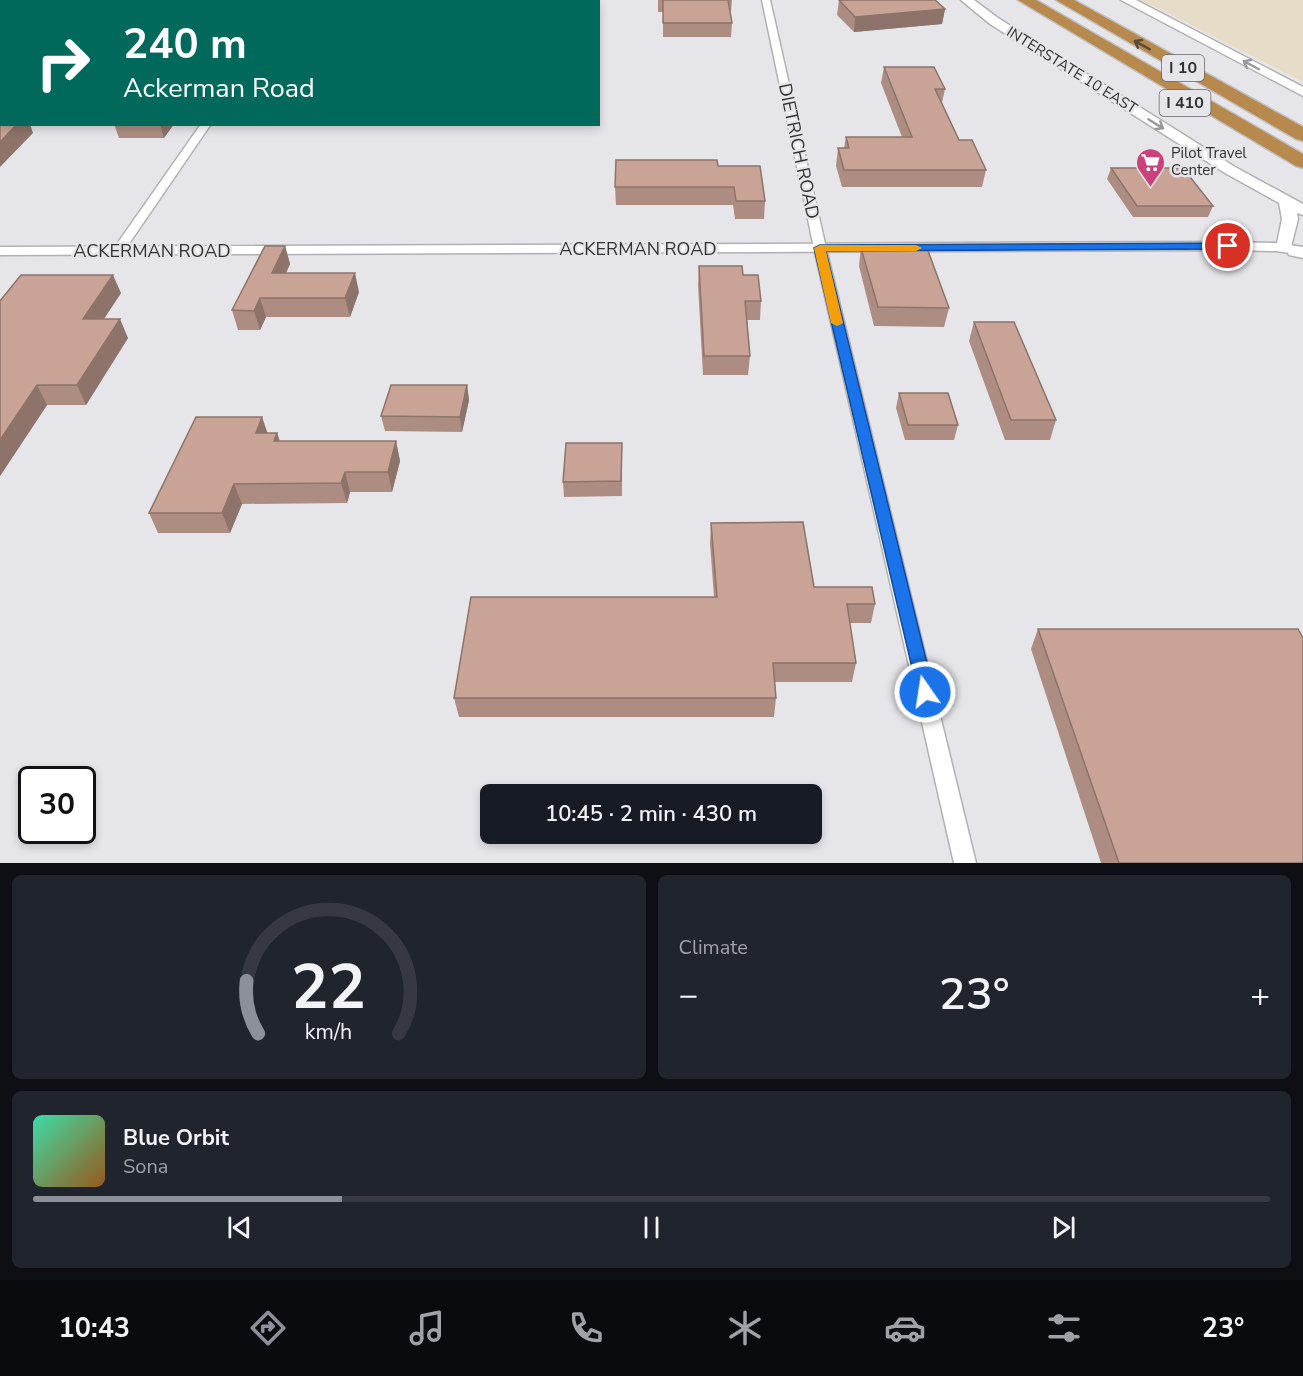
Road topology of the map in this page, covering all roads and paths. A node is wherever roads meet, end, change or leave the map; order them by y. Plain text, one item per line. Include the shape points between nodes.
1 (766, 0) edge
2 (967, 0) edge
3 (1025, 0) edge
4 (1063, 0) edge
5 (1127, 0) edge
6 (1070, 26) junction
7 (1208, 82) junction
8 (1303, 92) edge
9 (1303, 124) edge
10 (205, 126) edge
11 (1303, 135) edge
12 (1303, 162) edge
13 (1230, 170) junction
14 (1303, 177) edge
15 (1303, 195) edge
16 (1286, 199) junction
17 (1303, 210) edge
18 (820, 248) junction
19 (1294, 248) edge
20 (0, 251) edge
21 (118, 251) junction
22 (965, 863) edge

1 - 18 street, DIETRICH ROAD
2 -> 13 main road, INTERSTATE 10 EAST via 993,21
3 - 6 highway, I 10
7 -> 4 highway, I 10
8 -> 5 main road
6 - 12 highway, I 10
6 - 14 highway, I 410
7 - 9 highway
7 - 11 highway, I 10
10 - 21 street
13 - 15 main road
13 - 16 main road, INTERSTATE 10 EAST
16 - 17 main road, INTERSTATE 10 EAST
16 - 19 main road
18 - 19 street, ACKERMAN ROAD
18 - 21 street, ACKERMAN ROAD
18 - 22 street, DIETRICH ROAD
20 - 21 street, ACKERMAN ROAD

